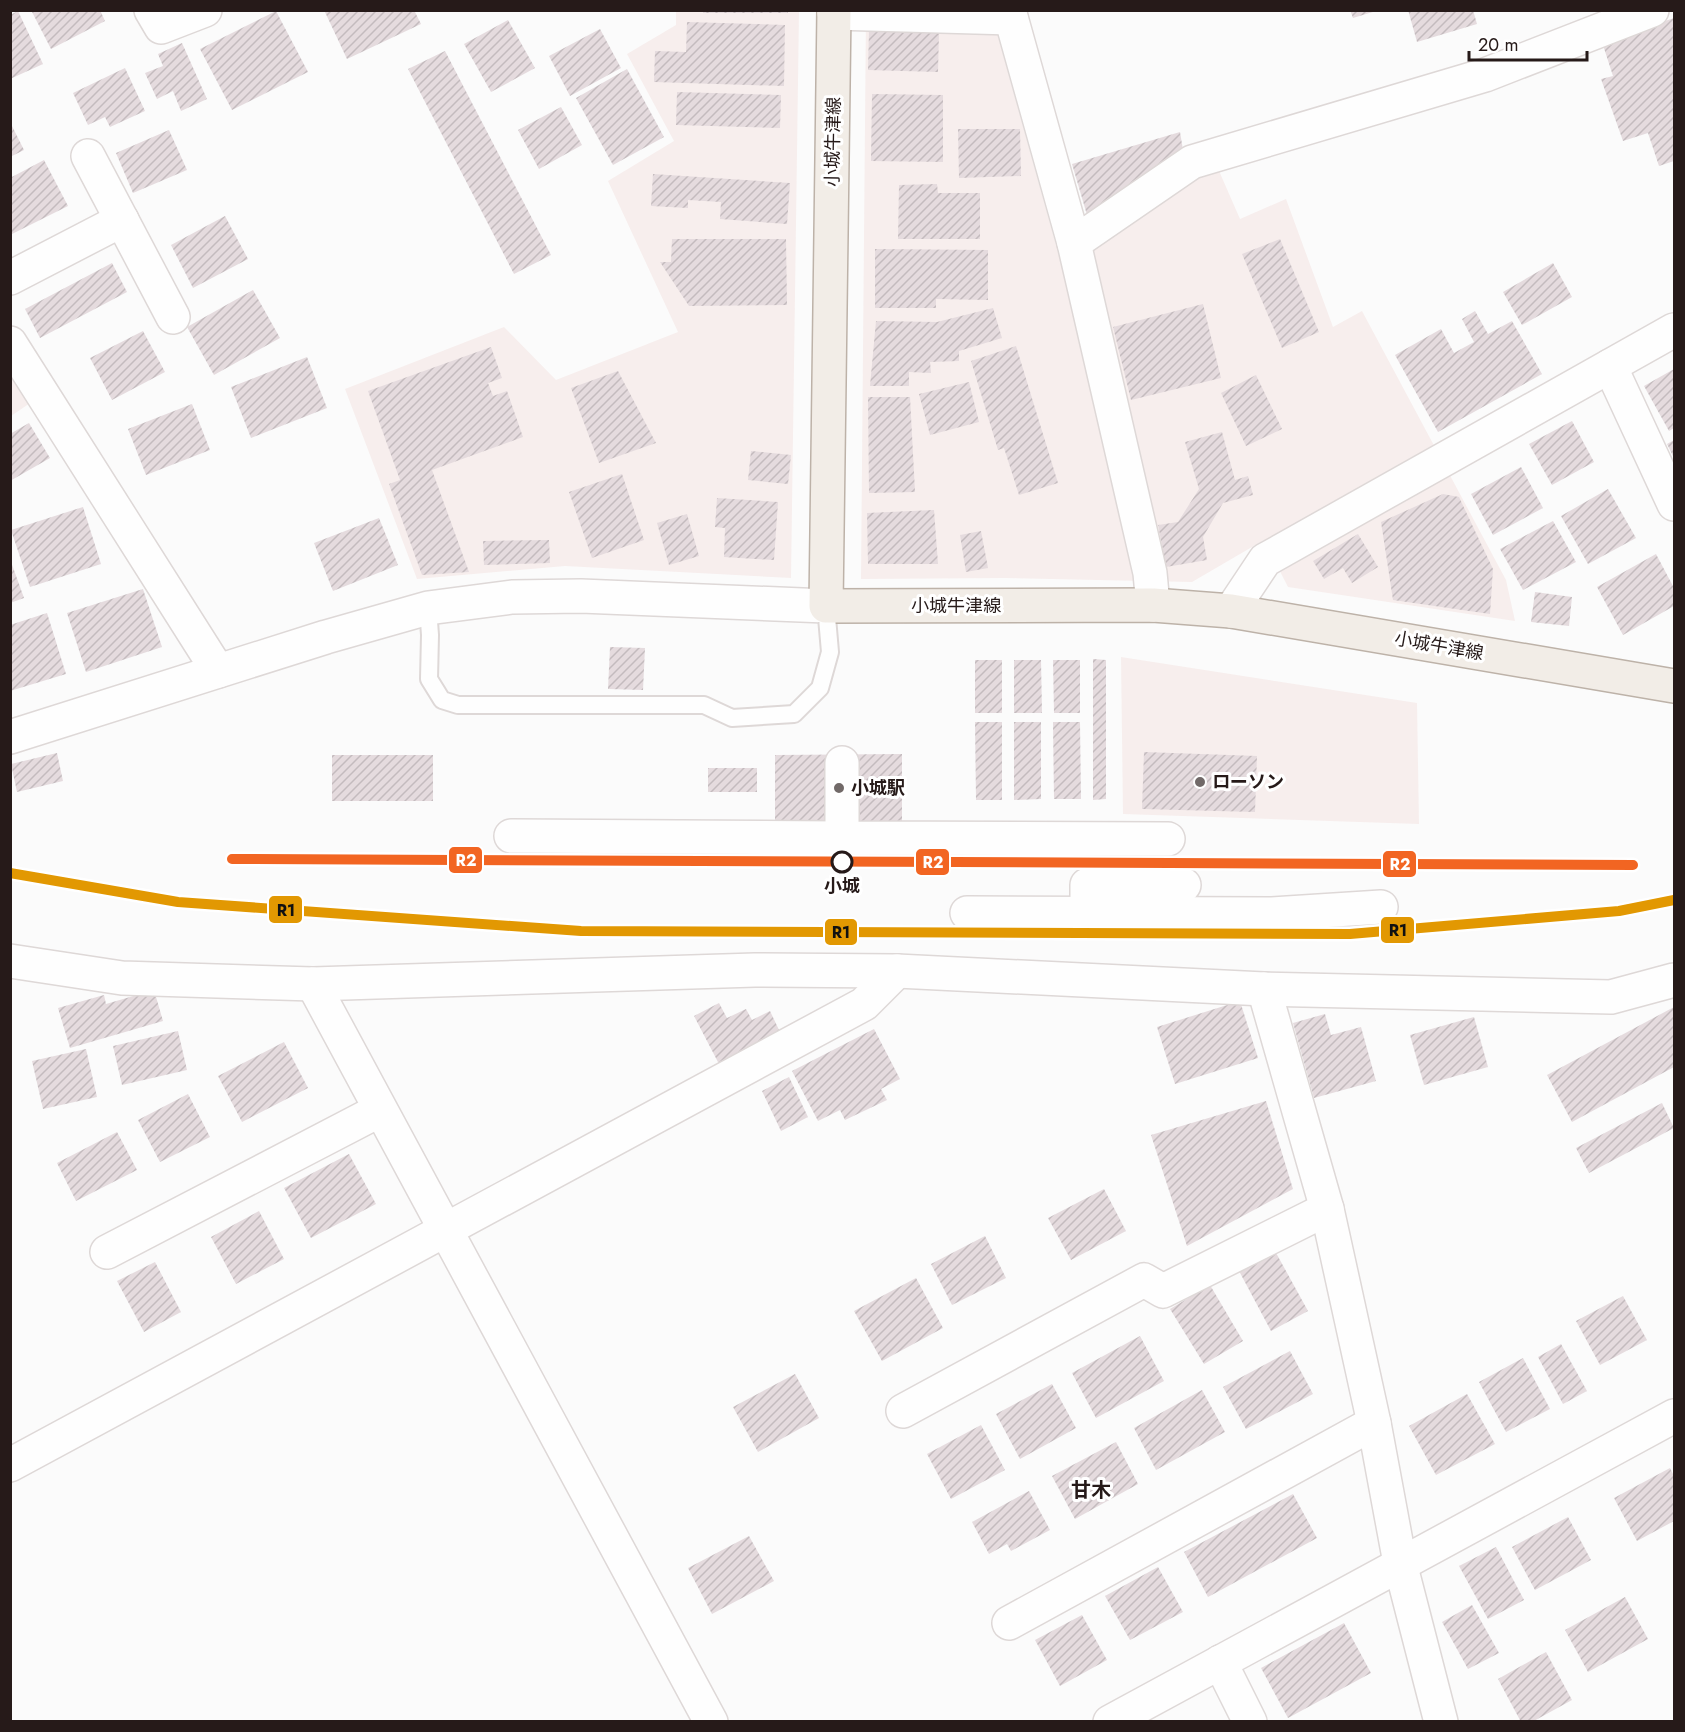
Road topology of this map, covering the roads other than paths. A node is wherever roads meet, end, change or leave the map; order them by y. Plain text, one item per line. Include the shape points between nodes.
1 (150, 10) edge
2 (205, 10) edge
3 (1652, 10) edge
4 (834, 11) edge
5 (1010, 14) edge
6 (88, 156) dead end
7 (122, 220) junction
8 (1074, 243) junction
9 (10, 278) edge
10 (173, 317) dead end
11 (1674, 330) edge
12 (10, 343) edge
13 (1610, 366) junction
14 (1674, 504) edge
15 (1153, 605) junction
16 (826, 606) junction
17 (428, 608) junction
18 (1231, 611) junction
19 (218, 671) junction
20 (1674, 686) edge
21 (10, 737) edge
22 (842, 763) dead end
23 (842, 832) junction
24 (512, 836) dead end
25 (1180, 901) junction
26 (1382, 907) dead end
27 (968, 913) dead end
28 (10, 961) edge
29 (897, 971) junction
30 (1674, 980) edge
31 (313, 984) junction
32 (1264, 989) junction
33 (380, 1110) junction
34 (1327, 1209) junction
35 (444, 1231) junction
36 (108, 1252) dead end
37 (903, 1411) dead end
38 (1674, 1416) edge
39 (1374, 1423) junction
40 (10, 1465) edge
41 (1400, 1563) junction
42 (1009, 1623) dead end
43 (1220, 1662) junction
44 (711, 1722) edge
45 (1110, 1722) edge
46 (1250, 1722) edge
47 (1440, 1722) edge

1 - 2 street via 161,27
3 - 8 street via 1485,75 1192,162
4 - 5 street
4 - 16 main road, 小城牛津線
5 - 8 street
6 - 7 street
7 - 9 street
7 - 10 street
8 - 15 street via 1150,573
11 - 13 street
12 - 19 street
13 - 14 street
13 - 18 street via 1265,560
15 - 16 main road, 小城牛津線
15 - 18 main road, 小城牛津線
16 - 17 street via 581,596 512,597
16 - 17 lane via 830,652 820,688 794,714 732,718 704,705 458,705 442,700 429,679
17 - 19 street
18 - 20 main road, 小城牛津線
19 - 21 street
22 - 23 street
23 - 24 street
23 - 25 street via 1042,830 1176,839
25 - 26 street via 1272,914
25 - 27 street
28 - 31 street via 122,978
29 - 31 street via 755,970
29 - 32 street
29 - 35 street via 864,1004
30 - 32 street via 1611,997
31 - 33 street
32 - 34 street
33 - 35 street
33 - 36 street
34 - 37 street via 1163,1291 1144,1280
34 - 39 street
35 - 40 street
35 - 44 street
38 - 41 street
39 - 41 street
39 - 42 street
41 - 43 street
41 - 47 street
43 - 45 street
43 - 46 street

